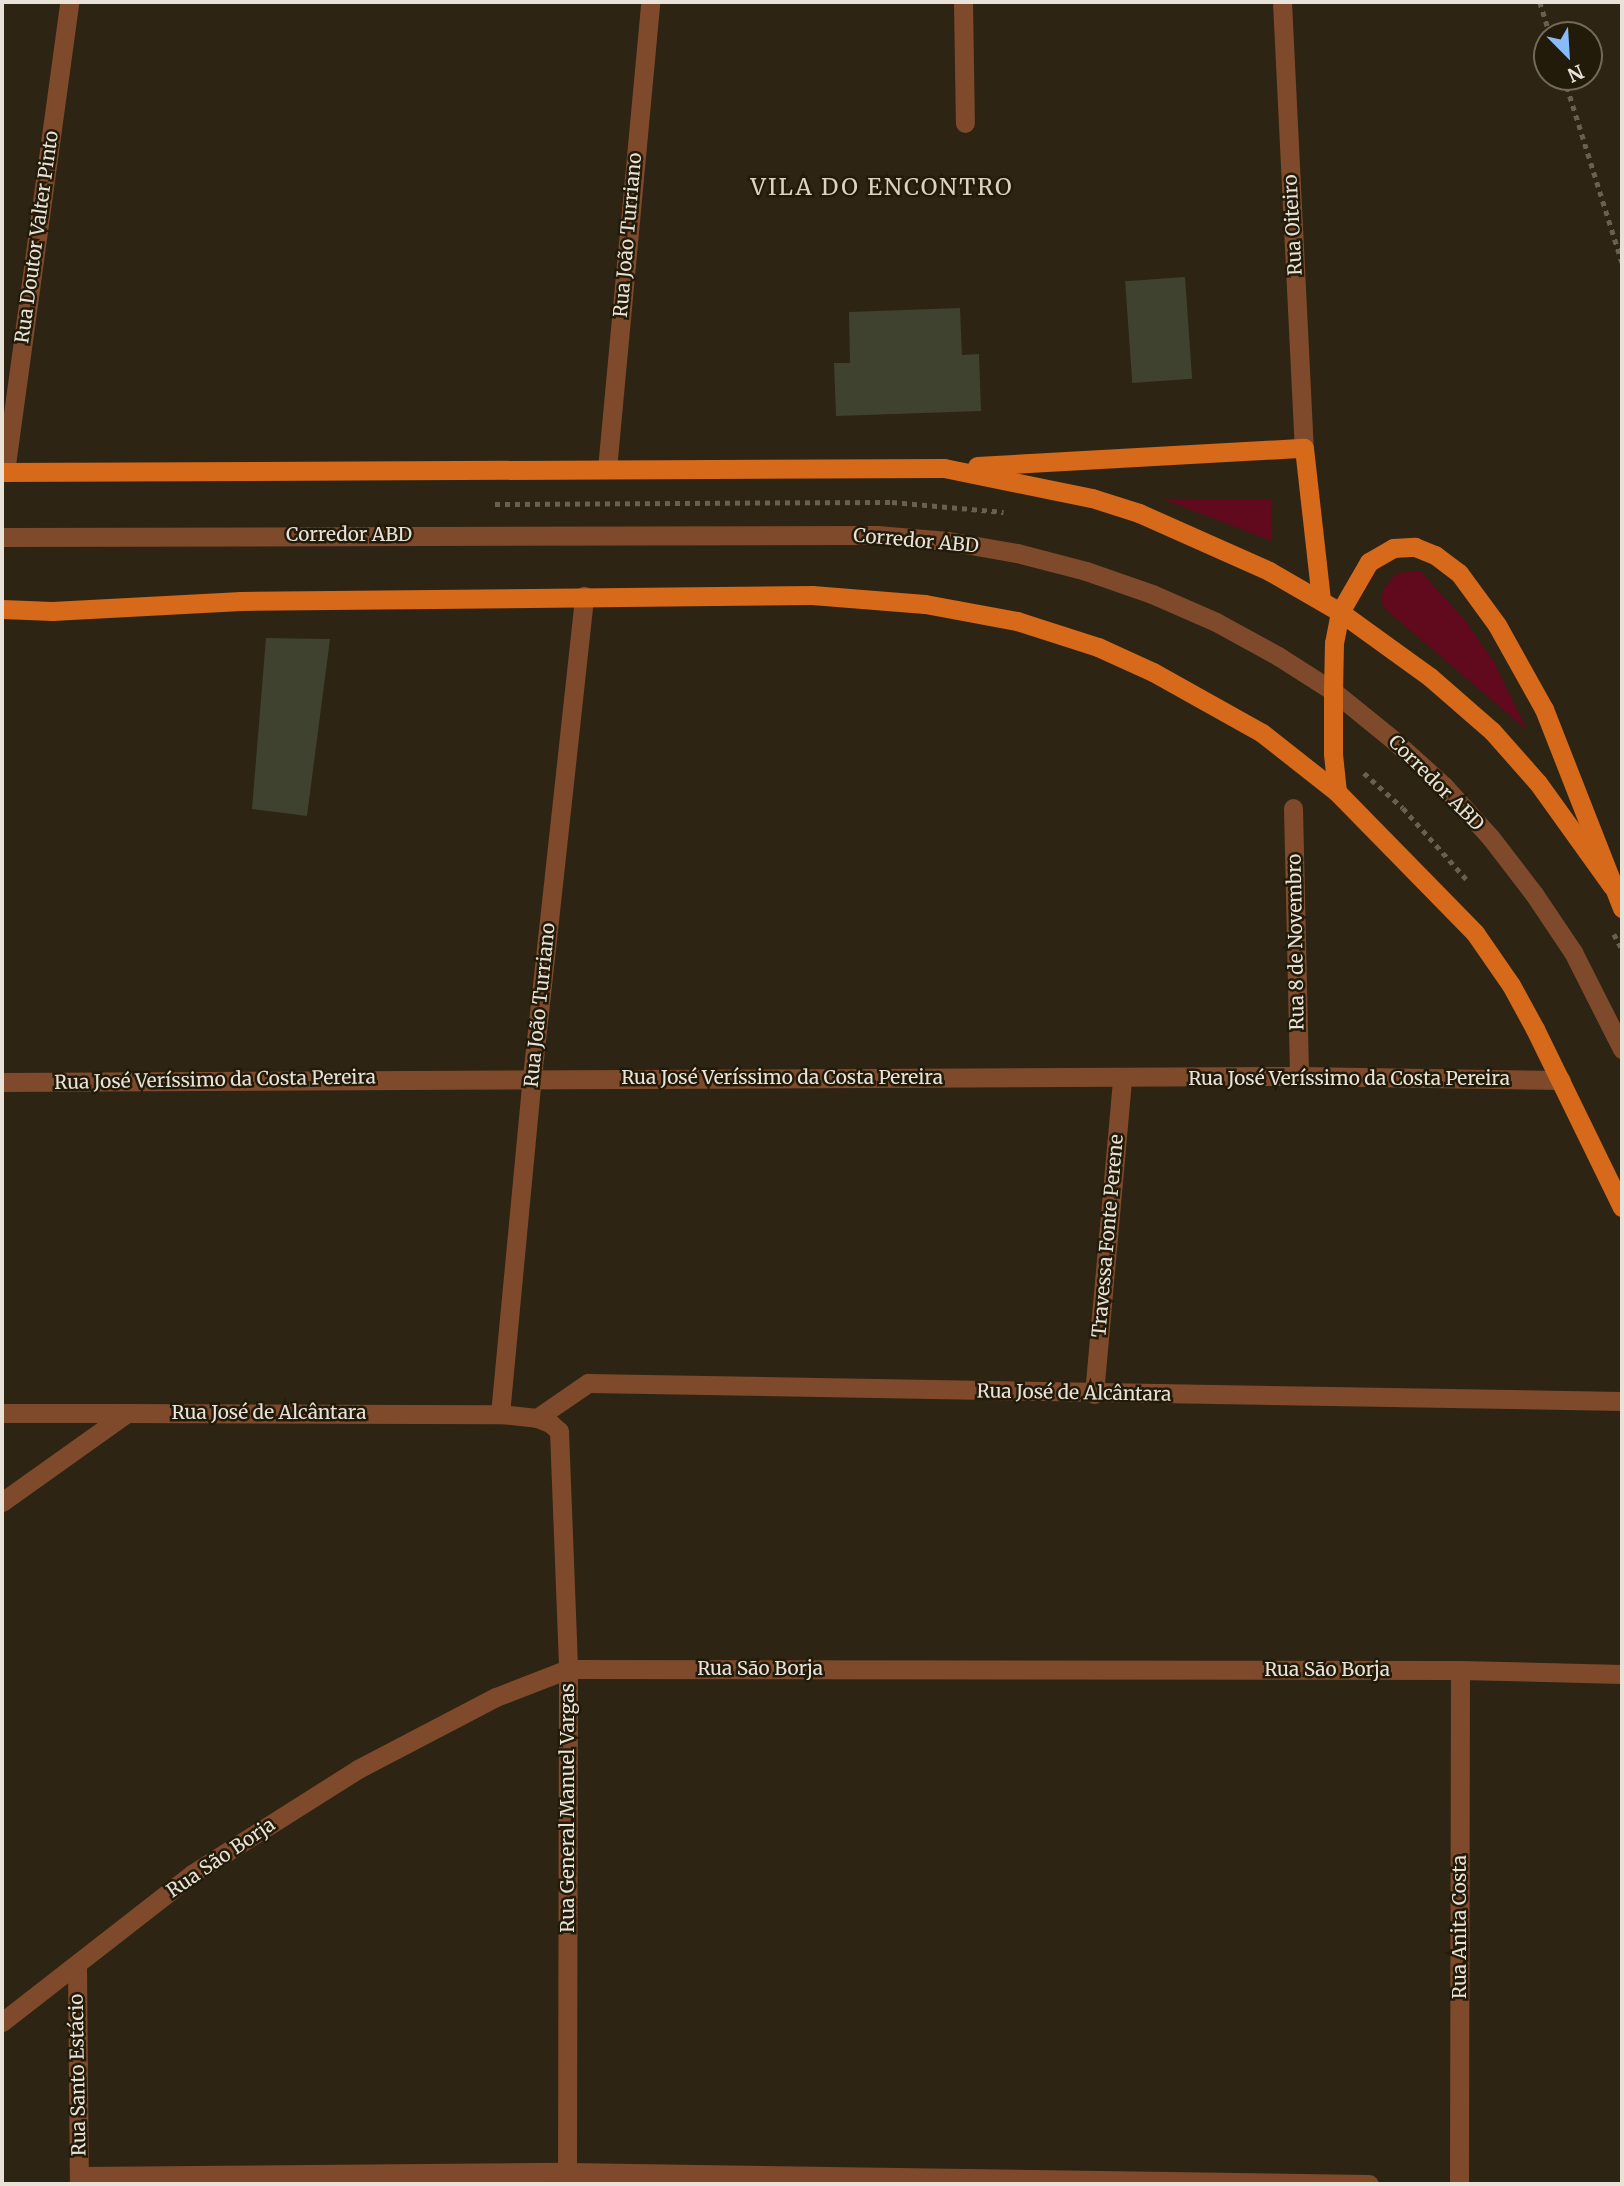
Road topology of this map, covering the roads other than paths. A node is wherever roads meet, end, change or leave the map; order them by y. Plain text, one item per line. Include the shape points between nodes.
1 (69, 2) edge
2 (650, 2) edge
3 (963, 2) edge
4 (1282, 2) edge
5 (964, 123) dead end
6 (1304, 448) junction
7 (944, 468) junction
8 (607, 469) junction
9 (3, 472) edge
10 (2, 537) edge
11 (584, 596) junction
12 (1321, 600) junction
13 (2, 609) edge
14 (1340, 612) junction
15 (1333, 691) junction
16 (1337, 792) junction
17 (1293, 808) dead end
18 (1612, 886) junction
19 (1622, 908) edge
20 (1622, 1049) edge
21 (1299, 1076) junction
22 (531, 1077) junction
23 (1122, 1079) junction
24 (1561, 1080) junction
25 (2, 1082) edge
26 (1622, 1207) edge
27 (1094, 1394) junction
28 (1622, 1401) edge
29 (2, 1413) edge
30 (127, 1413) junction
31 (500, 1414) junction
32 (537, 1418) junction
33 (559, 1432) joint
34 (2, 1502) edge
35 (568, 1669) junction
36 (1460, 1670) junction
37 (1622, 1674) edge
38 (76, 1965) junction
39 (2, 2022) edge
40 (567, 2178) edge
41 (79, 2180) edge
42 (1369, 2184) edge
43 (1460, 2184) edge

1 - 9 street, Rua Doutor Valter Pinto
2 - 8 street, Rua João Turriano
3 - 5 street
4 - 6 street, Rua Oiteiro
6 - 7 main road
6 - 12 main road
7 - 8 main road
7 - 12 main road via 1024,482 1139,513 1269,571
8 - 9 main road
10 - 15 street, Corredor ABD via 830,534 948,541 1074,568 1152,594 1216,622
11 - 13 main road
11 - 16 main road via 812,595 925,604 1017,621 1098,647 1163,677 1262,733
11 - 22 street, Rua João Turriano
12 - 14 main road
14 - 15 main road
14 - 18 main road via 1430,677 1492,732 1538,783
14 - 18 main road via 1369,562 1393,548 1415,547 1459,573 1497,625 1544,709
15 - 16 main road
15 - 20 street, Corredor ABD via 1434,776 1491,838 1573,952
16 - 24 main road via 1475,933 1511,985
17 - 21 street, Rua 8 de Novembro
18 - 19 main road
21 - 23 street, Rua José Veríssimo da Costa Pereira
21 - 24 street, Rua José Veríssimo da Costa Pereira
22 - 23 street, Rua José Veríssimo da Costa Pereira
22 - 25 street, Rua José Veríssimo da Costa Pereira
22 - 31 street, Rua João Turriano
23 - 27 street, Travessa Fonte Perene
24 - 26 main road
27 - 28 street, Rua José de Alcântara
27 - 32 street, Rua José de Alcântara via 588,1383
29 - 30 street, Rua José de Alcântara
30 - 31 street, Rua José de Alcântara
30 - 34 street
31 - 32 street, Rua José de Alcântara
32 - 33 street, Rua José de Alcântara
33 - 35 street, Rua General Manuel Vargas
35 - 36 street, Rua São Borja
35 - 38 street, Rua São Borja via 496,1697 358,1769 191,1874
35 - 40 street, Rua General Manuel Vargas
36 - 37 street, Rua São Borja
36 - 43 street, Rua Anita Costa
38 - 39 street, Rua São Borja
38 - 41 street, Rua Santo Estácio
40 - 41 street
40 - 42 street

